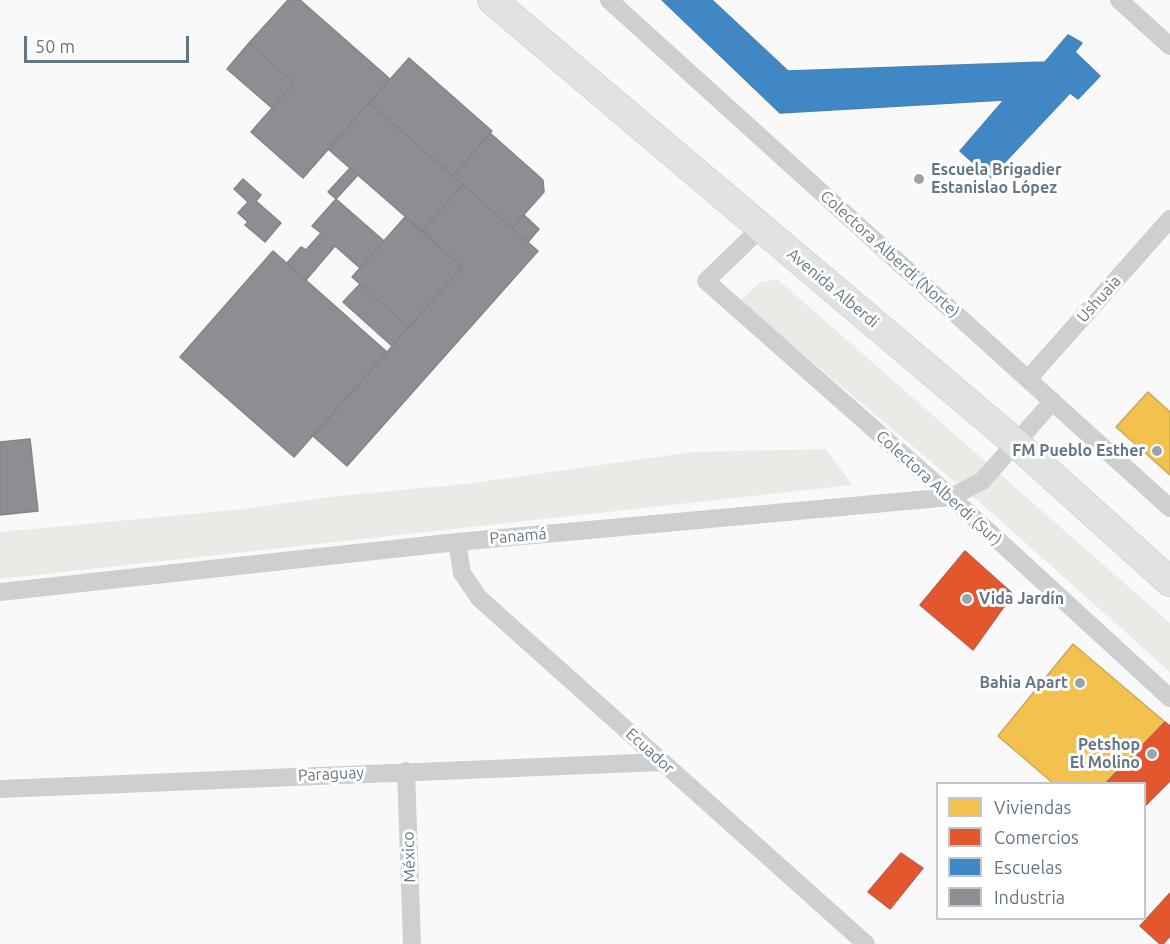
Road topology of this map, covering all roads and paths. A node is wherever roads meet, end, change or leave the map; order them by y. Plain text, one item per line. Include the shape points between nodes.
1 (492, 0) edge
2 (609, 0) edge
3 (1119, 0) edge
4 (1170, 46) edge
5 (1170, 219) edge
6 (761, 228) junction
7 (1028, 379) junction
8 (1053, 401) junction
9 (1017, 444) junction
10 (951, 497) junction
11 (1170, 508) edge
12 (457, 542) junction
13 (1170, 582) edge
14 (0, 592) edge
15 (1170, 698) edge
16 (662, 762) junction
17 (406, 771) junction
18 (0, 789) edge
19 (412, 944) edge
20 (866, 944) edge

1 - 6 main road, Avenida Alberdi
2 - 7 street, Colectora Alberdi (Norte)
3 - 4 street
5 - 7 street, Ushuaia
6 - 9 main road, Avenida Alberdi
6 - 10 street, Colectora Alberdi (Sur) via 706,281
7 - 8 street, Colectora Alberdi (Norte)
8 - 9 street, Panamá
8 - 11 street, Colectora Alberdi (Norte)
9 - 10 street, Panamá via 982,482
9 - 13 main road, Avenida Alberdi
10 - 12 street, Panamá
10 - 15 street, Colectora Alberdi (Sur)
12 - 14 street, Panamá
12 - 16 street, Ecuador via 462,573 479,598
16 - 17 street, Paraguay
16 - 20 street, Ecuador
17 - 18 street, Paraguay
17 - 19 street, México

